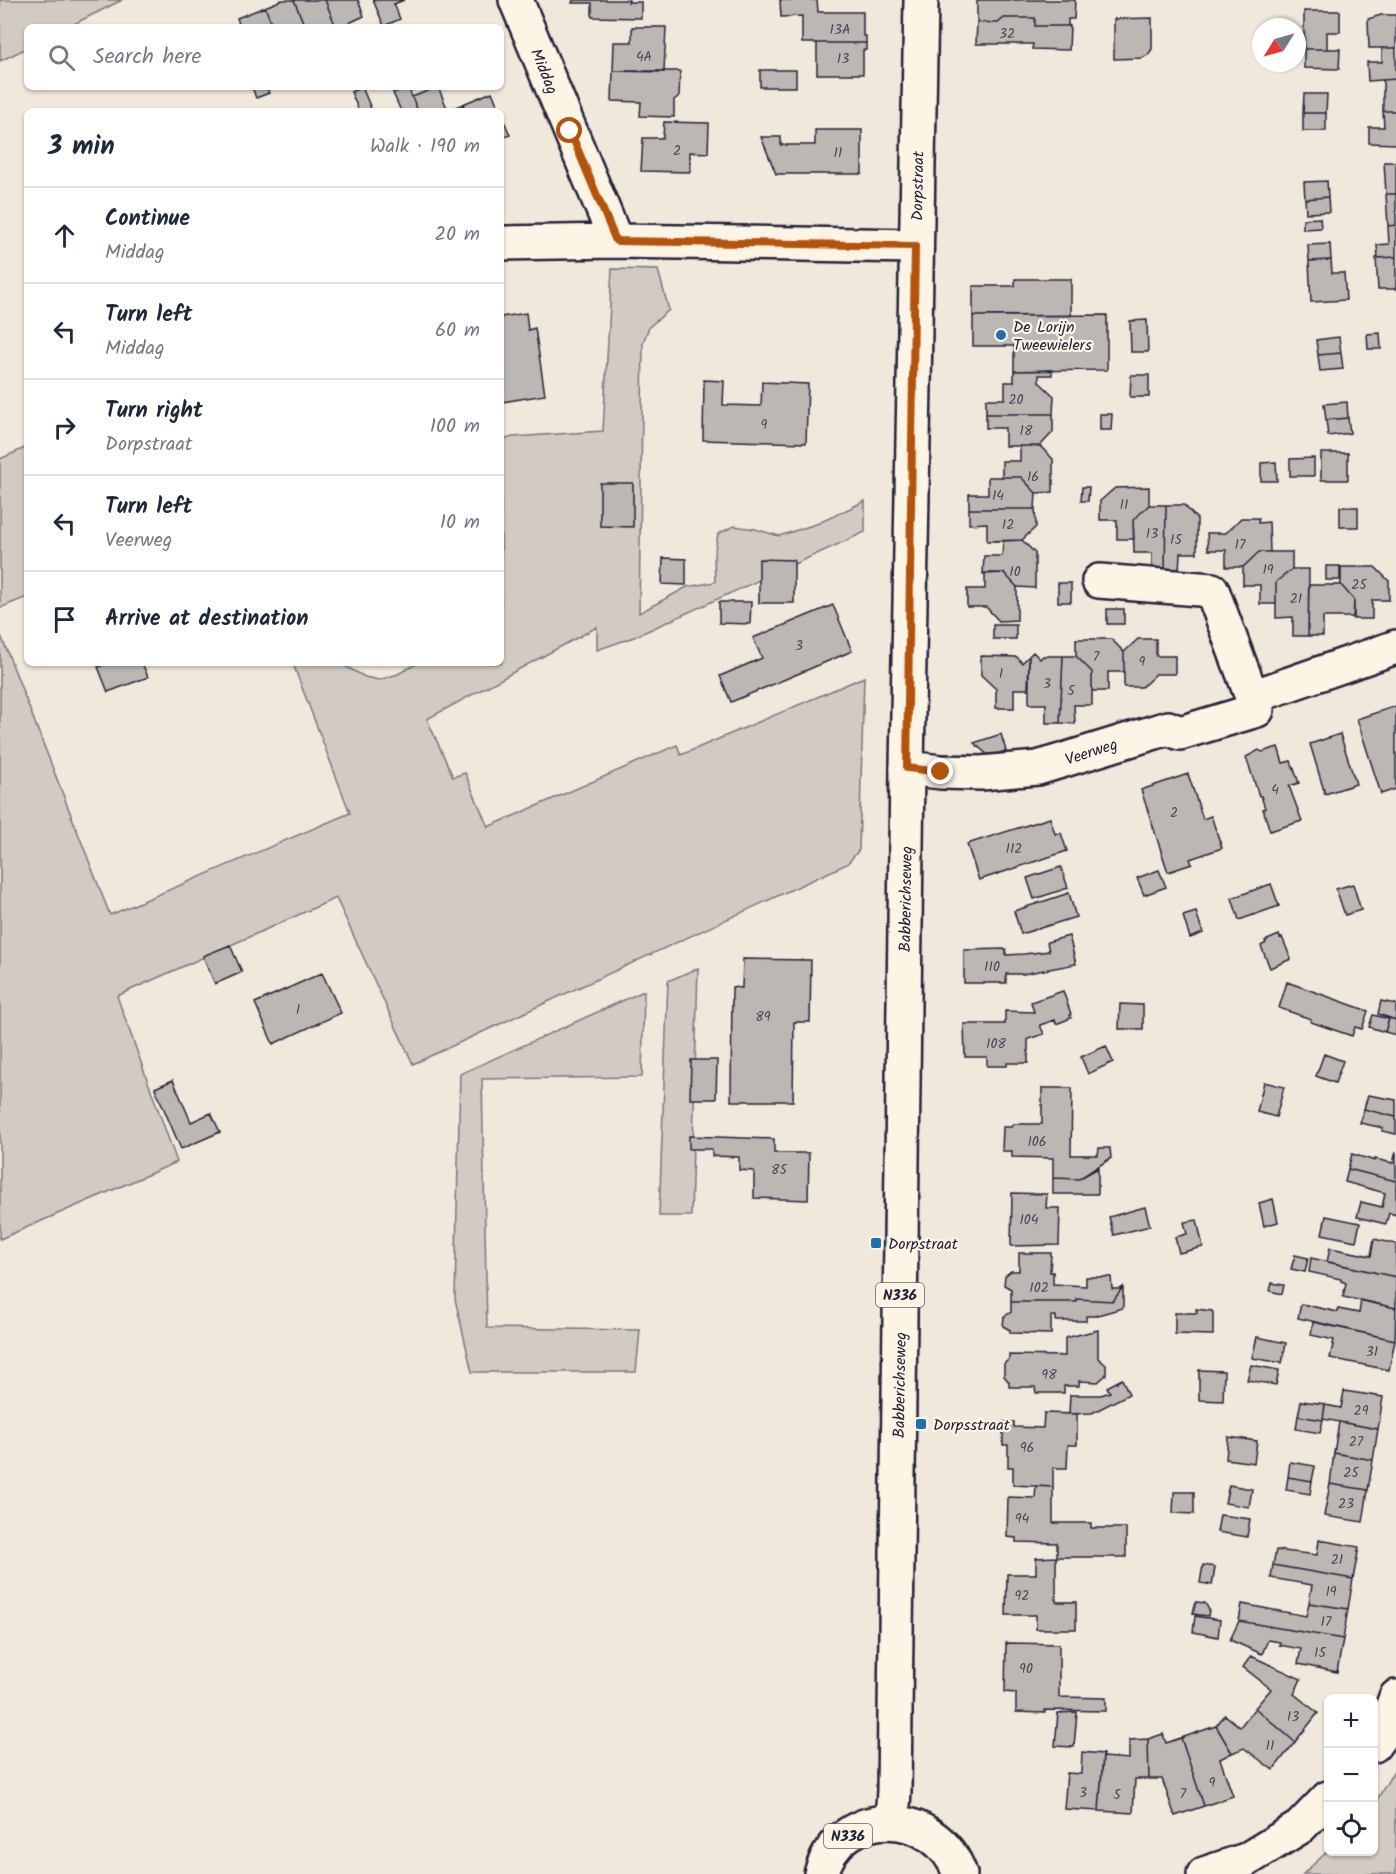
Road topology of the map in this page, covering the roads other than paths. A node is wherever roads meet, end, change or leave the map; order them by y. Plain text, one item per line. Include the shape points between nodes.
1 (516, 0) edge
2 (921, 0) edge
3 (616, 241) junction
4 (504, 243) edge
5 (915, 246) junction
6 (1099, 581) dead end
7 (1396, 647) edge
8 (1252, 697) junction
9 (907, 768) junction
10 (1396, 1697) edge
11 (1378, 1739) edge
12 (1325, 1802) edge
13 (892, 1821) junction
14 (822, 1874) edge
15 (960, 1874) edge
16 (1204, 1874) edge

1 - 3 main road, Middag
2 - 5 main road, Dorpstraat / N336
3 - 4 main road
3 - 5 main road
5 - 9 main road, Dorpstraat / N336
6 - 8 main road via 1212,590
7 - 8 main road
8 - 9 main road, Veerweg via 1257,710 1180,733 1168,728 1038,768 981,773
9 - 13 main road, Babberichseweg / N336
10 - 11 main road
12 - 16 main road via 1300,1827 1246,1860
13 - 14 main road, N336 via 857,1830 842,1841 830,1855
13 - 15 main road, N336 via 911,1824 929,1833 944,1845

